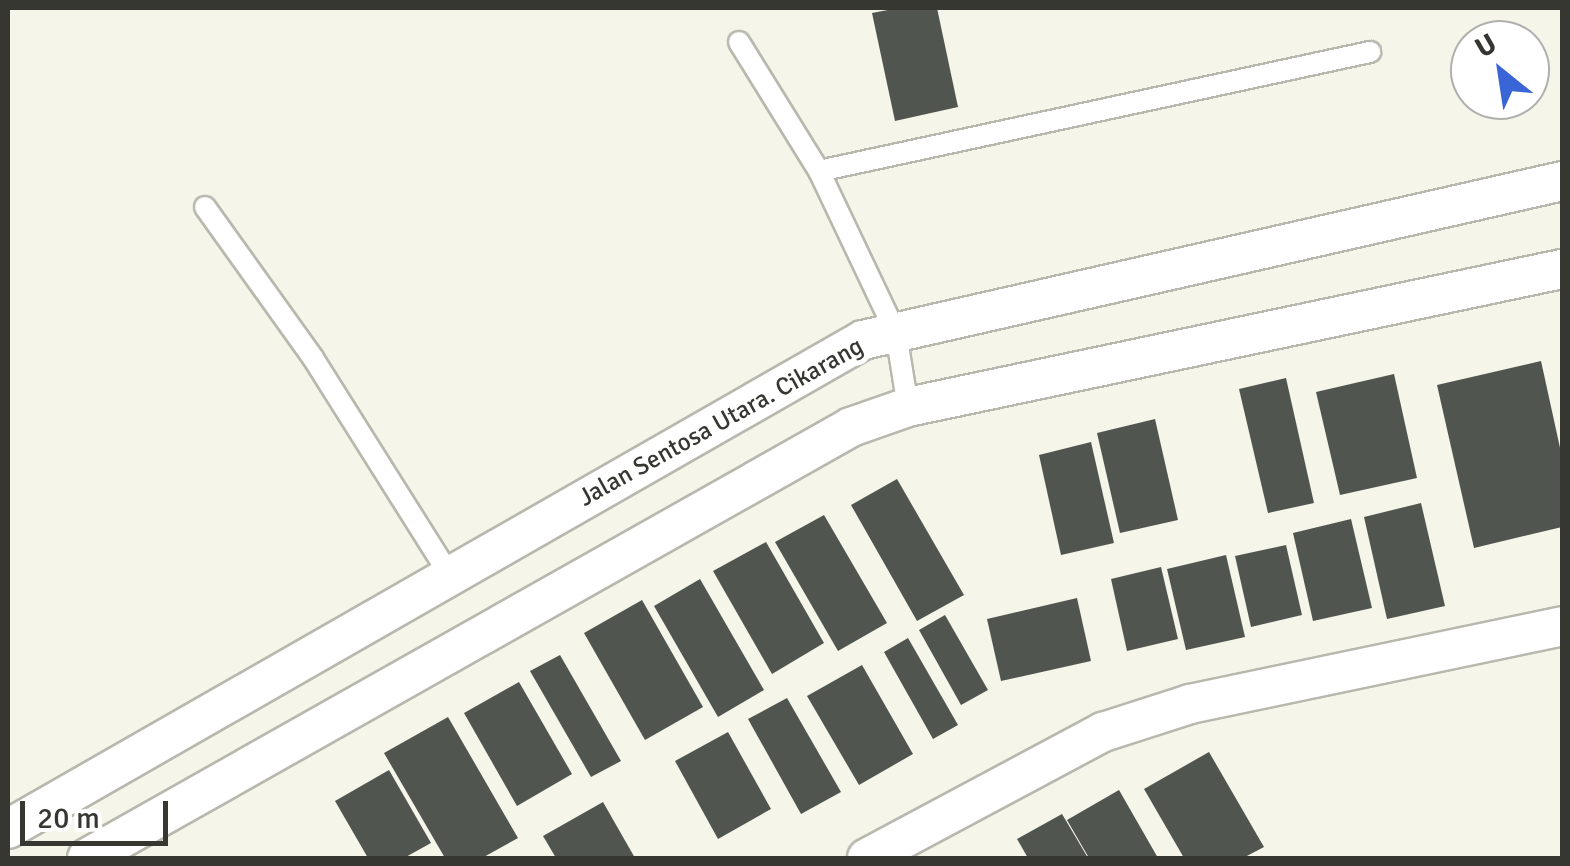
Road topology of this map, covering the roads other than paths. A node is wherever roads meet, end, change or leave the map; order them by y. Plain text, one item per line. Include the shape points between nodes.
1 (739, 42) dead end
2 (1370, 52) dead end
3 (819, 171) junction
4 (1562, 181) edge
5 (205, 207) dead end
6 (1562, 269) edge
7 (896, 333) junction
8 (908, 406) junction
9 (449, 574) junction
10 (1562, 626) edge
11 (8, 828) edge
12 (87, 858) edge
13 (867, 858) edge

1 - 3 lane
2 - 3 lane
3 - 7 lane
4 - 7 street, Jalan Sentosa Utara. Cikarang
5 - 9 lane via 313,358
6 - 8 street
7 - 8 lane
7 - 9 street, Jalan Sentosa Utara. Cikarang via 863,340
8 - 12 street via 851,427
9 - 11 street, Jalan Sentosa Utara. Cikarang
10 - 13 street via 1190,704 1103,732

